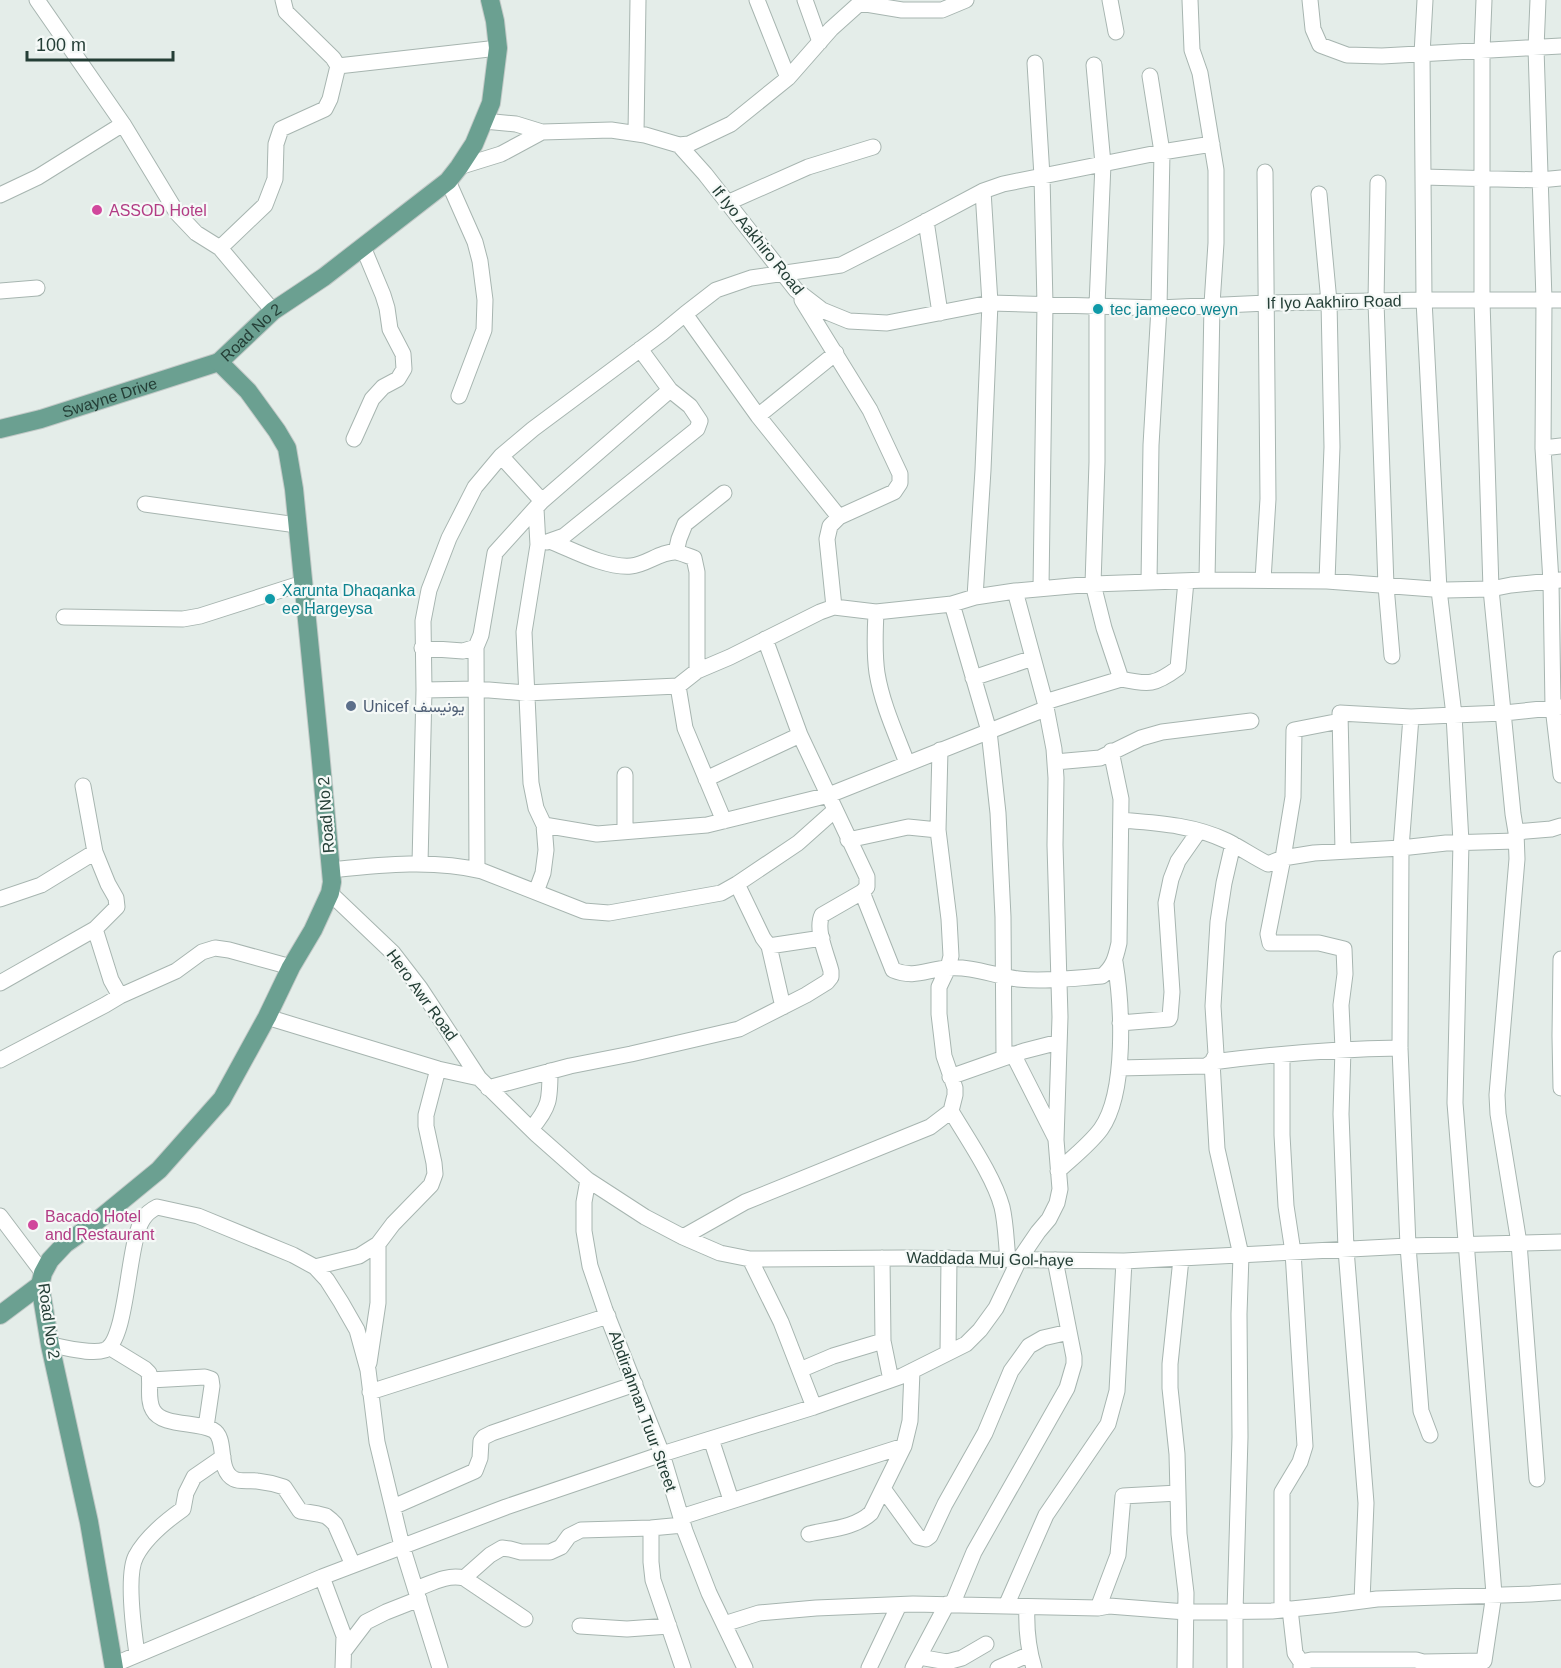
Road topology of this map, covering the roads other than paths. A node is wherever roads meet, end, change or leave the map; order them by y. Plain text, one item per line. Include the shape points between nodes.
1 (37, 0) edge
2 (283, 0) edge
3 (490, 0) edge
4 (638, 0) edge
5 (757, 0) edge
6 (805, 0) edge
7 (966, 0) edge
8 (1110, 0) edge
9 (1190, 0) edge
10 (1310, 0) edge
11 (1425, 0) edge
12 (1484, 0) edge
13 (1538, 0) edge
14 (860, 1) edge
15 (1116, 32) dead end
16 (820, 42) junction
17 (1561, 46) edge
18 (498, 48) junction
19 (1536, 48) junction
20 (1482, 50) junction
21 (1422, 54) junction
22 (1035, 63) dead end
23 (1094, 65) dead end
24 (338, 66) junction
25 (1150, 76) dead end
26 (788, 78) junction
27 (484, 121) junction
28 (123, 124) junction
29 (542, 132) junction
30 (636, 133) junction
31 (1212, 144) junction
32 (679, 145) junction
33 (873, 147) dead end
34 (1162, 152) junction
35 (1103, 164) junction
36 (1265, 172) dead end
37 (454, 174) junction
38 (1042, 176) junction
39 (1423, 177) junction
40 (1561, 178) edge
41 (1482, 179) junction
42 (1540, 180) junction
43 (1378, 183) dead end
44 (983, 191) junction
45 (1319, 194) dead end
46 (0, 195) edge
47 (727, 203) junction
48 (926, 221) junction
49 (363, 247) junction
50 (220, 248) junction
51 (782, 273) junction
52 (37, 288) dead end
53 (796, 290) junction
54 (0, 291) edge
55 (1424, 300) junction
56 (1544, 300) junction
57 (1561, 300) edge
58 (1482, 301) junction
59 (1329, 302) junction
60 (1376, 302) junction
61 (990, 303) junction
62 (1267, 303) junction
63 (1045, 304) junction
64 (1212, 304) junction
65 (1097, 305) junction
66 (1159, 308) junction
67 (273, 310) junction
68 (940, 313) junction
69 (685, 314) junction
70 (640, 349) junction
71 (836, 353) junction
72 (219, 362) junction
73 (670, 390) junction
74 (459, 396) dead end
75 (758, 416) junction
76 (0, 429) edge
77 (354, 439) dead end
78 (1561, 446) edge
79 (1542, 448) junction
80 (501, 456) junction
81 (724, 493) dead end
82 (145, 504) dead end
83 (539, 505) junction
84 (839, 517) junction
85 (297, 525) junction
86 (544, 543) junction
87 (676, 552) junction
88 (1207, 580) junction
89 (1263, 580) junction
90 (1186, 581) junction
91 (1327, 581) junction
92 (1556, 581) edge
93 (1149, 582) junction
94 (303, 583) junction
95 (1093, 584) junction
96 (1386, 586) junction
97 (1041, 588) junction
98 (1439, 590) junction
99 (1491, 590) junction
100 (1015, 591) junction
101 (975, 597) junction
102 (952, 604) junction
103 (834, 608) junction
104 (876, 612) junction
105 (64, 617) dead end
106 (765, 639) junction
107 (476, 647) junction
108 (422, 648) junction
109 (1392, 656) dead end
110 (1033, 658) junction
111 (697, 671) junction
112 (973, 678) junction
113 (1121, 679) junction
114 (678, 686) junction
115 (477, 689) junction
116 (423, 690) junction
117 (526, 693) junction
118 (1045, 705) junction
119 (1557, 707) edge
120 (1504, 713) junction
121 (1454, 715) junction
122 (1411, 717) junction
123 (1251, 721) dead end
124 (1340, 721) junction
125 (989, 731) junction
126 (800, 735) junction
127 (940, 750) junction
128 (1112, 751) junction
129 (1055, 762) junction
130 (907, 763) junction
131 (625, 775) dead end
132 (1561, 775) edge
133 (706, 779) junction
134 (83, 786) dead end
135 (832, 802) junction
136 (1121, 820) junction
137 (724, 821) junction
138 (544, 825) junction
139 (1561, 826) edge
140 (938, 830) junction
141 (1199, 831) junction
142 (625, 832) junction
143 (1516, 837) junction
144 (848, 840) junction
145 (1461, 842) junction
146 (1233, 844) junction
147 (1401, 848) junction
148 (1343, 851) junction
149 (95, 852) junction
150 (1283, 858) junction
151 (420, 864) junction
152 (330, 870) junction
153 (477, 870) junction
154 (737, 884) junction
155 (536, 892) junction
156 (862, 892) junction
157 (330, 893) junction
158 (0, 899) edge
159 (95, 929) junction
160 (822, 938) junction
161 (769, 946) junction
162 (1561, 959) edge
163 (1115, 962) junction
164 (291, 967) junction
165 (948, 968) junction
166 (1003, 976) junction
167 (1060, 978) junction
168 (0, 983) edge
169 (120, 996) junction
170 (783, 1007) junction
171 (267, 1017) junction
172 (1120, 1023) junction
173 (1059, 1042) junction
174 (1400, 1048) junction
175 (1343, 1049) junction
176 (1282, 1055) junction
177 (1008, 1056) junction
178 (0, 1060) edge
179 (1212, 1062) junction
180 (1119, 1068) junction
181 (438, 1069) junction
182 (550, 1071) junction
183 (950, 1077) junction
184 (484, 1083) junction
185 (1561, 1088) edge
186 (951, 1111) junction
187 (531, 1129) junction
188 (1056, 1140) junction
189 (1058, 1171) junction
190 (588, 1180) junction
191 (0, 1216) edge
192 (683, 1237) junction
193 (1561, 1242) edge
194 (1519, 1243) junction
195 (378, 1244) junction
196 (1467, 1244) junction
197 (1408, 1246) junction
198 (1346, 1249) junction
199 (1293, 1252) junction
200 (1241, 1256) junction
201 (750, 1258) junction
202 (882, 1258) junction
203 (949, 1258) junction
204 (1181, 1258) junction
205 (1014, 1260) junction
206 (1055, 1260) junction
207 (1124, 1261) junction
208 (315, 1267) junction
209 (41, 1279) junction
210 (0, 1315) edge
211 (608, 1316) junction
212 (1069, 1332) junction
213 (883, 1341) junction
214 (50, 1345) junction
215 (109, 1347) junction
216 (948, 1353) junction
217 (368, 1370) junction
218 (800, 1370) junction
219 (912, 1371) junction
220 (150, 1380) junction
221 (891, 1380) junction
222 (635, 1384) junction
223 (370, 1392) junction
224 (814, 1407) junction
225 (206, 1427) junction
226 (1430, 1435) dead end
227 (711, 1439) junction
228 (904, 1446) junction
229 (662, 1454) junction
230 (223, 1457) junction
231 (1537, 1479) dead end
232 (884, 1490) junction
233 (1178, 1492) junction
234 (731, 1500) junction
235 (393, 1507) junction
236 (682, 1521) junction
237 (651, 1528) junction
238 (809, 1534) dead end
239 (402, 1546) junction
240 (353, 1565) junction
241 (322, 1577) junction
242 (464, 1578) junction
243 (1561, 1592) edge
244 (417, 1594) junction
245 (1494, 1594) junction
246 (1362, 1601) junction
247 (950, 1604) junction
248 (899, 1605) junction
249 (1006, 1606) junction
250 (1027, 1606) junction
251 (1098, 1608) junction
252 (1286, 1610) junction
253 (1186, 1611) junction
254 (1234, 1612) junction
255 (525, 1619) dead end
256 (724, 1624) junction
257 (580, 1626) dead end
258 (669, 1626) junction
259 (987, 1644) dead end
260 (344, 1651) junction
261 (137, 1654) junction
262 (1032, 1661) edge
263 (916, 1663) edge
264 (1301, 1665) edge
265 (114, 1666) edge
266 (343, 1668) edge
267 (440, 1668) edge
268 (683, 1668) edge
269 (745, 1668) edge
270 (869, 1668) edge
271 (998, 1668) edge
272 (1185, 1668) edge
273 (1235, 1668) edge

1 - 28 street
2 - 24 street via 286,12
3 - 18 main road, Road No 2
4 - 30 street
5 - 26 street
6 - 16 street
7 - 14 street via 942,10 902,10
8 - 15 street
9 - 31 street via 1192,50 1200,73
10 - 21 street via 1320,45 1347,55
11 - 21 street
12 - 20 street
13 - 19 street
14 - 16 street
16 - 26 street
17 - 19 street
18 - 24 street
18 - 27 main road, Road No 2 via 491,103
19 - 20 street
19 - 42 street
20 - 21 street
20 - 41 street
21 - 39 street
22 - 38 street
23 - 35 street
24 - 50 street via 325,109 282,129 276,144 275,179 265,205
25 - 34 street
26 - 32 street via 731,124
27 - 29 street via 516,124
27 - 37 main road, Road No 2
28 - 46 street via 38,177
28 - 50 street via 177,213 196,233
29 - 30 street
29 - 37 street
30 - 32 street
31 - 34 street
31 - 64 street via 1216,170
32 - 47 street, If Iyo Aakhiro Road
33 - 47 street via 808,167
34 - 35 street
34 - 66 street
35 - 38 street
35 - 65 street
36 - 62 street
37 - 49 main road, Road No 2
37 - 74 street via 480,261 485,300 484,330
38 - 44 street
38 - 63 street
39 - 41 street
39 - 55 street
40 - 42 street
41 - 42 street
41 - 58 street
42 - 56 street
43 - 60 street
44 - 48 street
44 - 61 street
45 - 59 street
47 - 51 street, If Iyo Aakhiro Road
48 - 51 street via 841,265
48 - 68 street
49 - 67 main road, Road No 2 via 324,278
49 - 77 street via 385,302 404,369 398,379 372,399
50 - 67 street
51 - 53 street, If Iyo Aakhiro Road
51 - 69 street via 716,290
52 - 54 street
53 - 68 street, If Iyo Aakhiro Road via 822,310 849,321 887,323
53 - 71 street
55 - 58 street, If Iyo Aakhiro Road
55 - 60 street, If Iyo Aakhiro Road
55 - 98 street
56 - 57 street, If Iyo Aakhiro Road
56 - 58 street, If Iyo Aakhiro Road
56 - 79 street
58 - 99 street
59 - 60 street, If Iyo Aakhiro Road
59 - 62 street, If Iyo Aakhiro Road
59 - 91 street via 1332,447
60 - 96 street
61 - 63 street, If Iyo Aakhiro Road
61 - 68 street, If Iyo Aakhiro Road
61 - 101 street
62 - 64 street, If Iyo Aakhiro Road
62 - 89 street via 1268,499
63 - 65 street, If Iyo Aakhiro Road
63 - 97 street
64 - 66 street, If Iyo Aakhiro Road
64 - 88 street
65 - 66 street, If Iyo Aakhiro Road
65 - 95 street
66 - 93 street
67 - 72 main road, Road No 2
69 - 70 street
69 - 75 street
70 - 73 street
70 - 80 street
71 - 75 street
71 - 84 street via 870,410 900,474 894,492
72 - 76 main road, Swayne Drive
72 - 85 main road, Road No 2 via 248,392 287,448
73 - 83 street
73 - 86 street via 690,406 700,421 698,429 564,536
75 - 84 street
78 - 79 street
79 - 92 street
80 - 83 street
80 - 108 street via 475,487 449,538 429,590
81 - 87 street via 685,524
82 - 85 street
83 - 86 street
83 - 107 street via 495,553
84 - 103 street via 830,526 827,539
85 - 94 main road, Road No 2
86 - 87 street via 607,564 630,566
86 - 117 street via 524,632
87 - 111 street via 694,558 697,572
88 - 89 street
88 - 90 street
89 - 91 street
90 - 93 street
90 - 113 street via 1178,668 1163,680 1144,684
91 - 96 street
92 - 99 street
92 - 119 street
93 - 95 street
94 - 105 street via 183,619
94 - 152 main road, Road No 2
95 - 97 street
95 - 113 street
96 - 98 street
96 - 109 street
97 - 100 street
98 - 99 street
98 - 121 street
99 - 120 street
100 - 101 street
100 - 110 street
101 - 102 street
102 - 104 street
102 - 112 street
103 - 104 street
103 - 106 street
104 - 130 street via 877,675
106 - 111 street
106 - 126 street
107 - 108 street via 463,651
107 - 115 street
108 - 116 street
110 - 112 street
110 - 118 street
111 - 114 street
112 - 125 street
113 - 118 street
114 - 117 street
114 - 133 street via 685,728
115 - 116 street
115 - 117 street
115 - 153 street
116 - 151 street
117 - 138 street via 531,783
118 - 125 street
118 - 129 street
119 - 120 street
119 - 132 street
120 - 121 street
120 - 143 street
121 - 122 street
121 - 145 street
122 - 124 street via 1340,713
122 - 147 street
123 - 128 street via 1162,732
124 - 148 street
124 - 150 street via 1294,730 1293,797
125 - 127 street
125 - 166 street via 998,813
126 - 133 street
126 - 135 street
127 - 130 street
127 - 140 street
128 - 129 street via 1100,758
128 - 136 street
129 - 167 street
130 - 135 street
131 - 142 street
133 - 137 street
134 - 149 street
135 - 137 street
135 - 144 street
135 - 154 street via 798,843
136 - 141 street
136 - 163 street via 1119,943
137 - 142 street
138 - 142 street via 597,834
138 - 155 street via 546,850
139 - 143 street
140 - 144 street via 908,827
140 - 165 street via 949,919
141 - 146 street
141 - 172 street via 1178,861 1166,903 1170,1017
143 - 145 street
143 - 194 street via 1497,1095
144 - 156 street via 867,877 867,888
145 - 147 street
145 - 196 street via 1455,1103
146 - 150 street via 1268,864
146 - 179 street via 1218,922 1213,1006 1216,1054
147 - 148 street
147 - 174 street
148 - 150 street
149 - 158 street via 41,885
149 - 159 street via 117,907
150 - 175 street via 1268,934 1270,943 1319,943 1344,949
151 - 152 street
151 - 153 street
152 - 157 main road, Road No 2
153 - 155 street
154 - 155 street via 721,893 609,913 584,911
154 - 161 street
156 - 160 street via 822,915
156 - 165 street via 893,970 918,975
157 - 164 main road, Road No 2
157 - 184 street, Hero Awr Road via 393,953
159 - 168 street
159 - 169 street
160 - 161 street
160 - 170 street via 831,977
161 - 170 street
162 - 185 street
163 - 167 street via 1102,976
163 - 172 street
164 - 169 street via 215,948
164 - 171 main road, Road No 2
165 - 166 street
165 - 183 street via 939,987 939,1014
166 - 167 street
166 - 177 street
167 - 173 street
169 - 178 street
170 - 182 street via 739,1029
171 - 181 street
171 - 209 main road, Road No 2 via 222,1099 159,1170 65,1244 50,1260
172 - 180 street
173 - 177 street
173 - 188 street
174 - 175 street
174 - 197 street
175 - 176 street
175 - 198 street
176 - 179 street
176 - 199 street via 1282,1135
177 - 183 street
177 - 188 street
179 - 180 street via 1206,1066
179 - 200 street via 1217,1149
180 - 189 street via 1111,1108 1101,1128
181 - 184 street
181 - 195 street via 426,1114 435,1174 431,1185
182 - 184 street
182 - 187 street via 547,1107
183 - 186 street via 955,1088
184 - 187 street, Waddada Muj Gol-haye
186 - 192 street via 930,1127 745,1202
186 - 205 street via 997,1192
187 - 190 street, Waddada Muj Gol-haye
188 - 189 street
189 - 205 street via 1057,1203 1049,1219
190 - 192 street, Waddada Muj Gol-haye
190 - 211 street, Abdirahman Tuur Street via 584,1231 590,1266
191 - 209 street
192 - 201 street, Waddada Muj Gol-haye via 720,1253
193 - 194 street, Waddada Muj Gol-haye
194 - 196 street, Waddada Muj Gol-haye
194 - 231 street
195 - 208 street via 359,1256
195 - 217 street via 378,1303
196 - 197 street, Waddada Muj Gol-haye
196 - 245 street
197 - 198 street, Waddada Muj Gol-haye
197 - 226 street via 1421,1410
198 - 199 street, Waddada Muj Gol-haye
198 - 246 street via 1366,1503
199 - 200 street, Waddada Muj Gol-haye
199 - 252 street via 1305,1446 1282,1492
200 - 204 street, Waddada Muj Gol-haye
200 - 254 street
201 - 202 street, Waddada Muj Gol-haye
201 - 218 street
202 - 203 street, Waddada Muj Gol-haye
202 - 213 street
203 - 205 street, Waddada Muj Gol-haye
203 - 216 street
204 - 207 street, Waddada Muj Gol-haye
204 - 233 street via 1170,1364
205 - 206 street, Waddada Muj Gol-haye
205 - 216 street via 996,1308 966,1344
206 - 207 street, Waddada Muj Gol-haye
206 - 212 street
207 - 249 street via 1117,1391 1108,1424 1046,1515
208 - 215 street via 198,1216 156,1207 142,1220 135,1238 119,1328
208 - 217 street via 357,1330
209 - 210 main road
209 - 214 main road, Road No 2
211 - 222 street, Abdirahman Tuur Street
211 - 223 street
212 - 232 street via 1029,1346 1011,1371 985,1433 930,1536 918,1537
212 - 247 street via 1074,1364 1067,1388 974,1552
213 - 218 street
213 - 221 street
214 - 215 street via 95,1351
214 - 265 main road, Road No 2 via 89,1522
215 - 220 street via 145,1369
216 - 219 street
217 - 223 street
218 - 224 street
219 - 221 street
219 - 228 street via 910,1421
220 - 225 street via 151,1403 159,1417
220 - 225 street via 211,1379
221 - 224 street
222 - 229 street, Abdirahman Tuur Street
222 - 235 street via 484,1437 475,1471
223 - 235 street
224 - 227 street
225 - 230 street via 219,1435
227 - 229 street
227 - 234 street
228 - 232 street
228 - 234 street
229 - 236 street, Abdirahman Tuur Street
229 - 239 street
230 - 240 street via 225,1470 236,1480 284,1487 300,1511 331,1520
230 - 261 street via 194,1477 183,1509 166,1521 135,1557 132,1593
232 - 238 street via 863,1520
233 - 251 street via 1123,1496 1118,1555
233 - 253 street
234 - 236 street
235 - 239 street
236 - 237 street
236 - 256 street, Abdirahman Tuur Street
237 - 242 street via 581,1530 550,1552 501,1548
237 - 258 street via 653,1580
239 - 240 street
239 - 244 street
240 - 241 street
241 - 260 street via 344,1636
241 - 261 street
242 - 244 street via 445,1577
242 - 255 street
243 - 245 street
244 - 260 street via 366,1622
244 - 267 street
245 - 246 street
245 - 264 street via 1484,1660 1311,1660
246 - 252 street
247 - 248 street
247 - 249 street
247 - 263 street
248 - 256 street via 759,1613
248 - 270 street
249 - 250 street
250 - 251 street
250 - 262 street
251 - 253 street
252 - 254 street
252 - 264 street
253 - 254 street
253 - 272 street
254 - 273 street
256 - 269 street, Abdirahman Tuur Street
257 - 258 street
258 - 268 street
259 - 263 street via 962,1658
260 - 266 street
261 - 265 street
262 - 271 street

